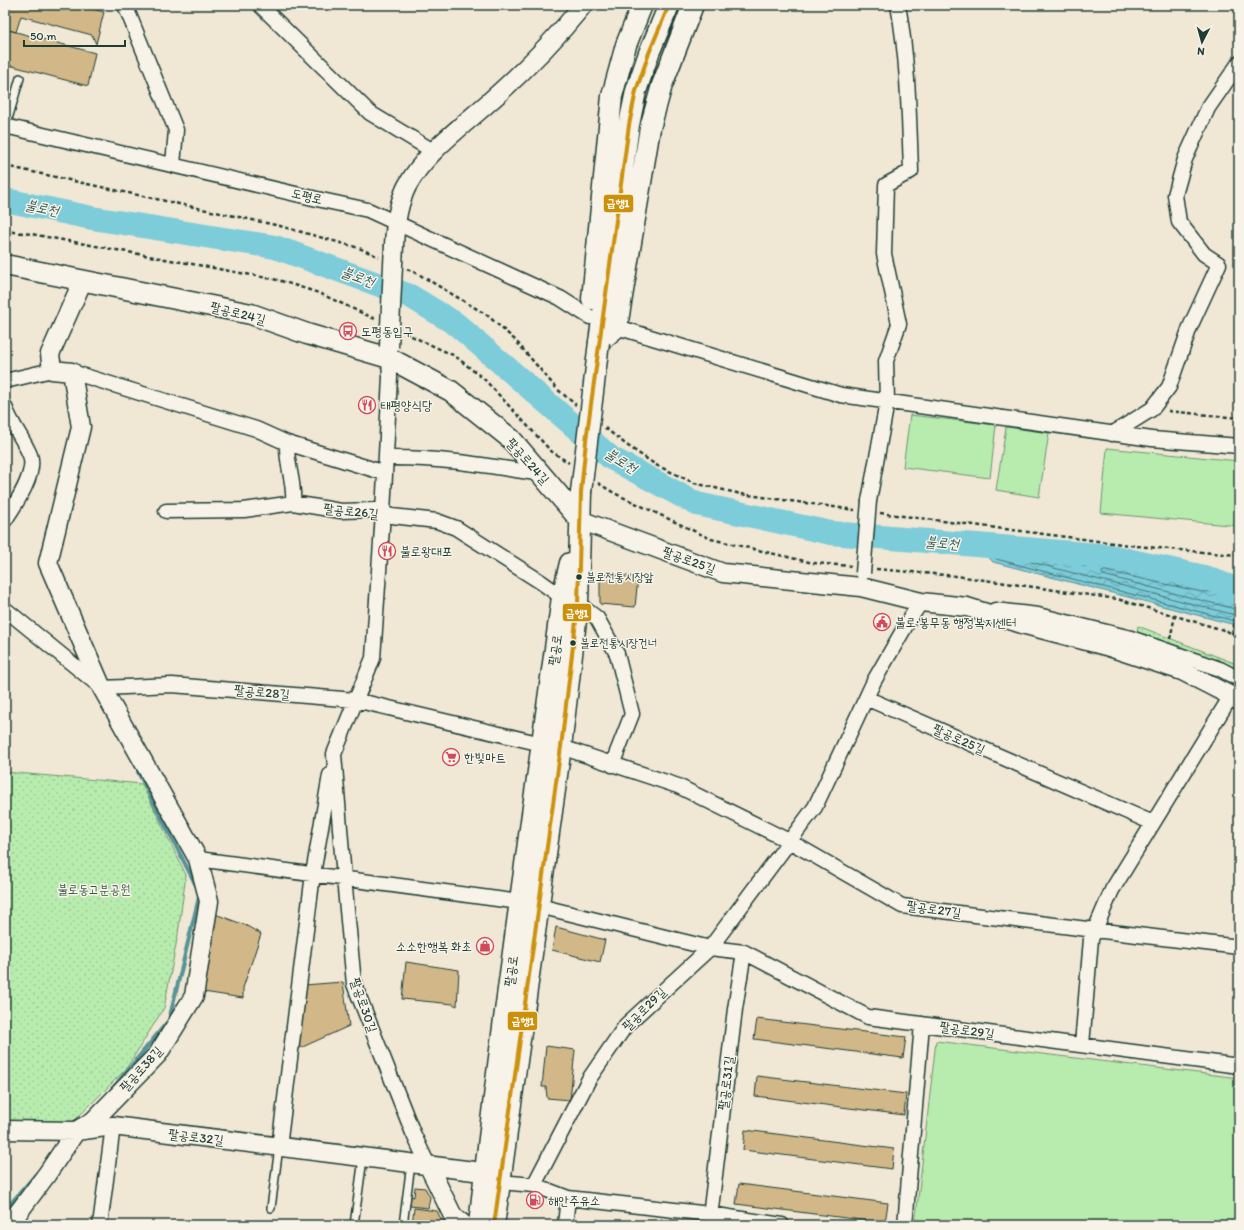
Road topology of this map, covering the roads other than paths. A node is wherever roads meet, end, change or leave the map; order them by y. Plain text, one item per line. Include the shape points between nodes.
1 (125, 5) edge
2 (260, 5) edge
3 (583, 5) edge
4 (642, 5) edge
5 (669, 5) edge
6 (693, 5) edge
7 (898, 5) edge
8 (1239, 63) edge
9 (20, 78) dead end
10 (6, 126) edge
11 (433, 152) junction
12 (173, 165) junction
13 (396, 222) junction
14 (5, 265) edge
15 (83, 280) junction
16 (590, 317) junction
17 (617, 327) junction
18 (599, 342) junction
19 (389, 353) junction
20 (52, 370) junction
21 (72, 372) junction
22 (5, 381) edge
23 (887, 402) junction
24 (5, 407) edge
25 (1112, 434) junction
26 (287, 443) junction
27 (1239, 446) edge
28 (386, 458) junction
29 (385, 473) junction
30 (541, 474) junction
31 (293, 503) junction
32 (166, 511) dead end
33 (383, 513) junction
34 (5, 520) edge
35 (580, 520) junction
36 (862, 580) junction
37 (570, 600) junction
38 (921, 602) junction
39 (967, 607) junction
40 (5, 609) edge
41 (1239, 679) edge
42 (102, 688) junction
43 (866, 698) junction
44 (1235, 698) edge
45 (355, 700) junction
46 (552, 746) junction
47 (334, 754) junction
48 (612, 765) junction
49 (1153, 823) junction
50 (789, 841) junction
51 (198, 859) junction
52 (313, 874) junction
53 (344, 878) junction
54 (530, 904) junction
55 (1095, 930) junction
56 (1239, 947) edge
57 (710, 948) junction
58 (744, 952) junction
59 (922, 1024) junction
60 (1082, 1045) junction
61 (1239, 1066) edge
62 (113, 1126) junction
63 (5, 1130) edge
64 (76, 1131) junction
65 (279, 1147) junction
66 (363, 1158) junction
67 (411, 1164) junction
68 (429, 1166) junction
69 (495, 1177) junction
70 (534, 1185) junction
71 (568, 1198) junction
72 (271, 1208) dead end
73 (709, 1220) edge
74 (8, 1225) edge
75 (100, 1225) edge
76 (354, 1225) edge
77 (403, 1225) edge
78 (464, 1225) edge
79 (479, 1225) edge
80 (494, 1225) edge
81 (565, 1225) edge
82 (782, 1225) edge
83 (905, 1225) edge

1 - 12 street via 176,130
2 - 11 street via 370,113
3 - 11 street via 521,74
4 - 16 main road via 626,44 612,96
5 - 18 main road via 636,91
6 - 17 main road via 662,84 650,128
7 - 23 street via 907,83 911,171 886,185 884,254 899,324 886,361
8 - 25 street via 1208,108 1185,159 1175,195 1179,222 1204,254 1219,264 1190,327 1169,387 1152,409
9 - 10 lane
10 - 12 street, 도평로
11 - 13 street via 407,187
12 - 13 street, 도평로 via 368,210
13 - 16 street, 도평로 via 560,298
13 - 19 street, bridge via 390,252
14 - 15 main road, 팔공로24길
15 - 19 main road, 팔공로24길 via 251,314 307,334
15 - 20 street via 50,354
16 - 18 main road
17 - 18 main road
17 - 23 street via 841,395
18 - 35 main road, 팔공로, bridge
19 - 28 street
19 - 30 main road, 팔공로24길 via 451,391 511,439
20 - 21 street
20 - 22 street
21 - 26 street via 256,429
21 - 42 street, 팔공로38길 via 81,427 48,563
23 - 25 street
23 - 36 street, bridge via 868,508
24 - 34 street via 30,456 31,470 18,500
25 - 27 street
26 - 29 street
26 - 31 street via 286,457 294,492
28 - 29 street
28 - 30 street via 415,457
29 - 33 street
30 - 35 main road, 팔공로24길
31 - 32 street, 팔공로26길 via 244,510
31 - 33 street, 팔공로26길 via 341,512 375,510
33 - 37 street, 팔공로26길 via 436,521 456,528
33 - 45 street, 팔공로30길 via 373,658
35 - 36 street, 팔공로25길 via 723,572
35 - 37 main road, 팔공로
36 - 38 street, 팔공로25길
37 - 46 main road, 팔공로
37 - 48 street, 팔공로26길 via 597,618 617,654 632,714
38 - 39 street, 팔공로25길
38 - 43 street
39 - 41 street via 1038,615 1131,638 1220,669
39 - 44 street, 팔공로25길 via 1106,646 1182,671
40 - 42 street
42 - 45 street, 팔공로28길 via 172,684
42 - 51 street, 팔공로38길
43 - 49 street, 팔공로25길
43 - 50 street via 815,807
44 - 49 street, 팔공로25길 via 1200,746
45 - 46 street, 팔공로28길
45 - 47 street, 팔공로30길
46 - 48 street, 팔공로27길
46 - 54 main road, 팔공로
47 - 52 street, 팔공로30길
47 - 53 street, 팔공로30길
48 - 50 street, 팔공로27길 via 678,786
49 - 55 street via 1112,890
50 - 55 street, 팔공로27길 via 902,906
50 - 57 street, 팔공로29길
51 - 52 street
51 - 64 street, 팔공로38길 via 209,901 194,996 158,1054 93,1121
52 - 53 street
52 - 65 street, 팔공로30길
53 - 54 street
53 - 68 street, 팔공로30길 via 354,984 413,1133
54 - 57 street, 팔공로29길
54 - 69 main road, 팔공로 via 518,1061
55 - 56 street, 팔공로27길
55 - 60 street via 1091,939
57 - 58 street, 팔공로29길
57 - 70 street, 팔공로29길 via 626,1025 589,1079
58 - 59 street, 팔공로29길 via 868,1017
58 - 73 street, 팔공로31길
59 - 60 street, 팔공로29길
59 - 83 street
60 - 61 street, 팔공로29길
62 - 64 street, 팔공로32길
62 - 65 street, 팔공로32길
62 - 75 street
63 - 64 street, 팔공로32길
64 - 74 street, 팔공로38길
65 - 66 street, 팔공로32길
65 - 72 lane
66 - 67 street, 팔공로32길
66 - 76 lane
67 - 68 street, 팔공로32길
67 - 77 lane
68 - 69 street, 팔공로32길
68 - 78 street via 453,1216
69 - 70 street
69 - 79 main road, 팔공로
69 - 80 main road, 팔공로
70 - 71 street
71 - 73 street
71 - 81 street
73 - 82 street

